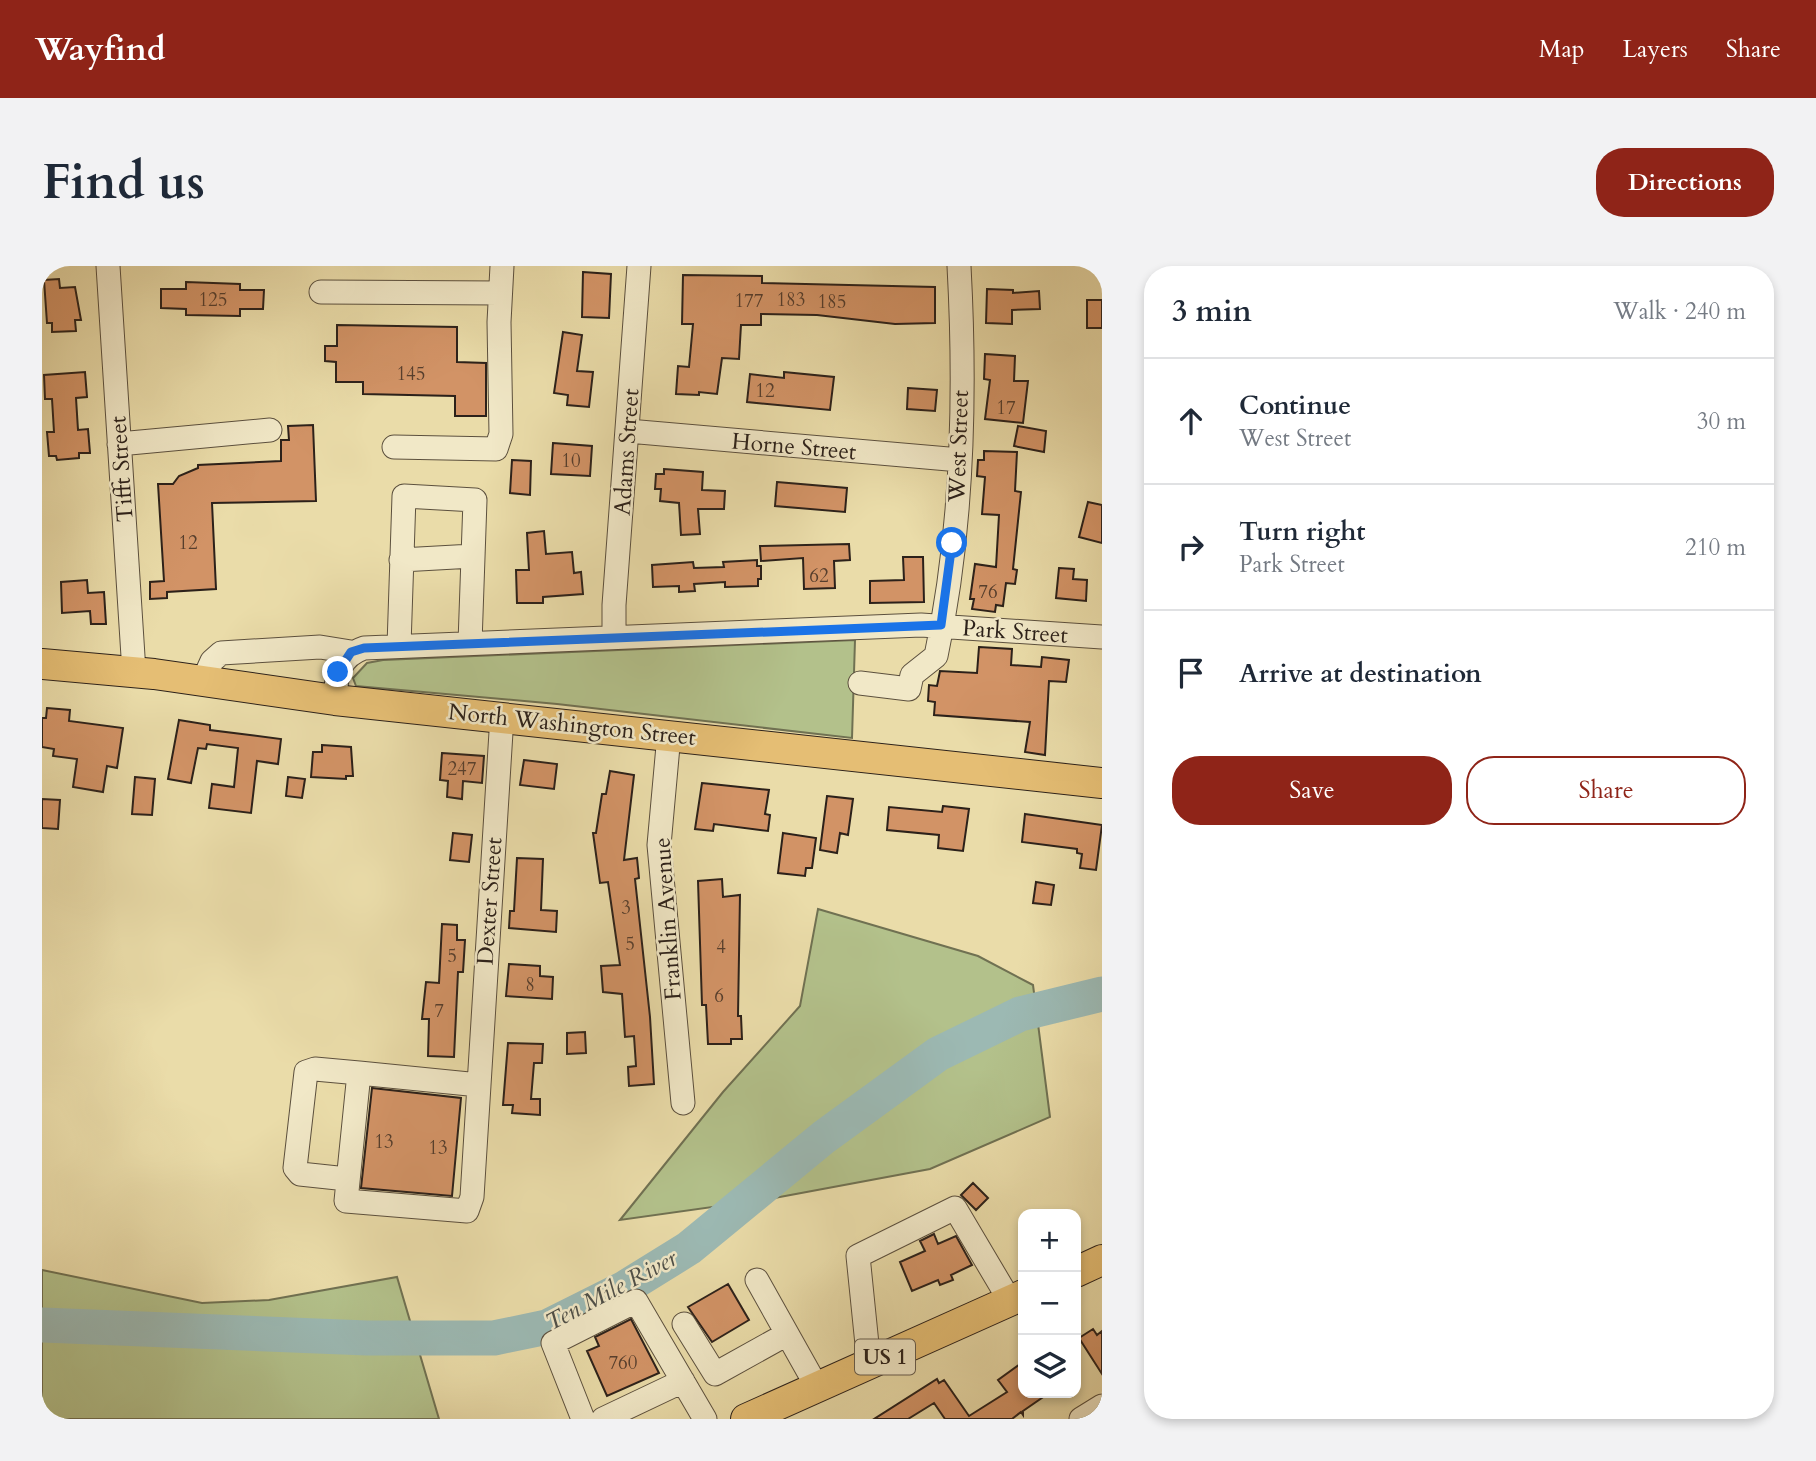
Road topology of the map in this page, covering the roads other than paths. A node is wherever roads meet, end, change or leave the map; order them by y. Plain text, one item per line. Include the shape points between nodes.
1 (108, 266) edge
2 (502, 266) edge
3 (639, 266) edge
4 (959, 266) edge
5 (321, 292) dead end
6 (500, 293) junction
7 (270, 430) dead end
8 (628, 431) junction
9 (119, 444) junction
10 (394, 447) dead end
11 (960, 460) junction
12 (473, 556) junction
13 (401, 560) junction
14 (941, 625) junction
15 (614, 637) junction
16 (1102, 637) edge
17 (470, 643) junction
18 (399, 646) junction
19 (351, 652) junction
20 (42, 664) edge
21 (134, 672) junction
22 (203, 681) junction
23 (860, 683) dead end
24 (335, 700) junction
25 (502, 716) junction
26 (669, 735) junction
27 (1102, 783) edge
28 (359, 1073) junction
29 (479, 1085) junction
30 (683, 1103) dead end
31 (347, 1179) junction
32 (1102, 1260) edge
33 (1081, 1270) edge
34 (757, 1280) dead end
35 (1017, 1298) edge
36 (684, 1324) dead end
37 (787, 1334) junction
38 (869, 1364) junction
39 (683, 1381) junction
40 (817, 1387) junction
41 (1102, 1406) edge
42 (583, 1419) edge
43 (603, 1419) edge
44 (705, 1419) edge
45 (746, 1419) edge
46 (1081, 1419) edge

1 - 9 street, Tifft Street
2 - 6 street
3 - 8 street, Adams Street
4 - 11 street, West Street
5 - 6 street
6 - 10 street via 501,434 496,449
7 - 9 street
8 - 11 street, Horne Street
8 - 15 street, Adams Street
9 - 21 street, Tifft Street
11 - 14 street, West Street
12 - 13 street
12 - 13 street via 475,500 404,496
12 - 17 street
13 - 18 street
14 - 15 street, Park Street
14 - 16 street, Park Street
14 - 23 street, West Street via 935,658 912,675 909,689
15 - 17 street, Park Street
17 - 18 street, Park Street
18 - 19 street, Park Street
19 - 22 street, Park Street via 320,647 221,653
19 - 24 street via 338,672
20 - 21 main road, North Washington Street
21 - 22 main road, North Washington Street
22 - 24 main road, North Washington Street
24 - 25 main road, North Washington Street
25 - 26 main road, North Washington Street
25 - 29 street, Dexter Street
26 - 27 main road, North Washington Street
26 - 30 street, Franklin Avenue via 659,845
28 - 29 street
28 - 31 street
28 - 31 street via 306,1072 295,1168 300,1174
29 - 31 street, Dexter Street via 472,1197 467,1211 350,1203 345,1198
32 - 33 main road
34 - 37 street
35 - 38 main road, US 1
35 - 38 street via 955,1208 858,1256
36 - 37 street via 715,1374
37 - 40 street
38 - 40 main road, US 1
39 - 42 street via 636,1301 553,1343
39 - 43 street
39 - 44 street
40 - 45 main road, US 1
41 - 46 street

